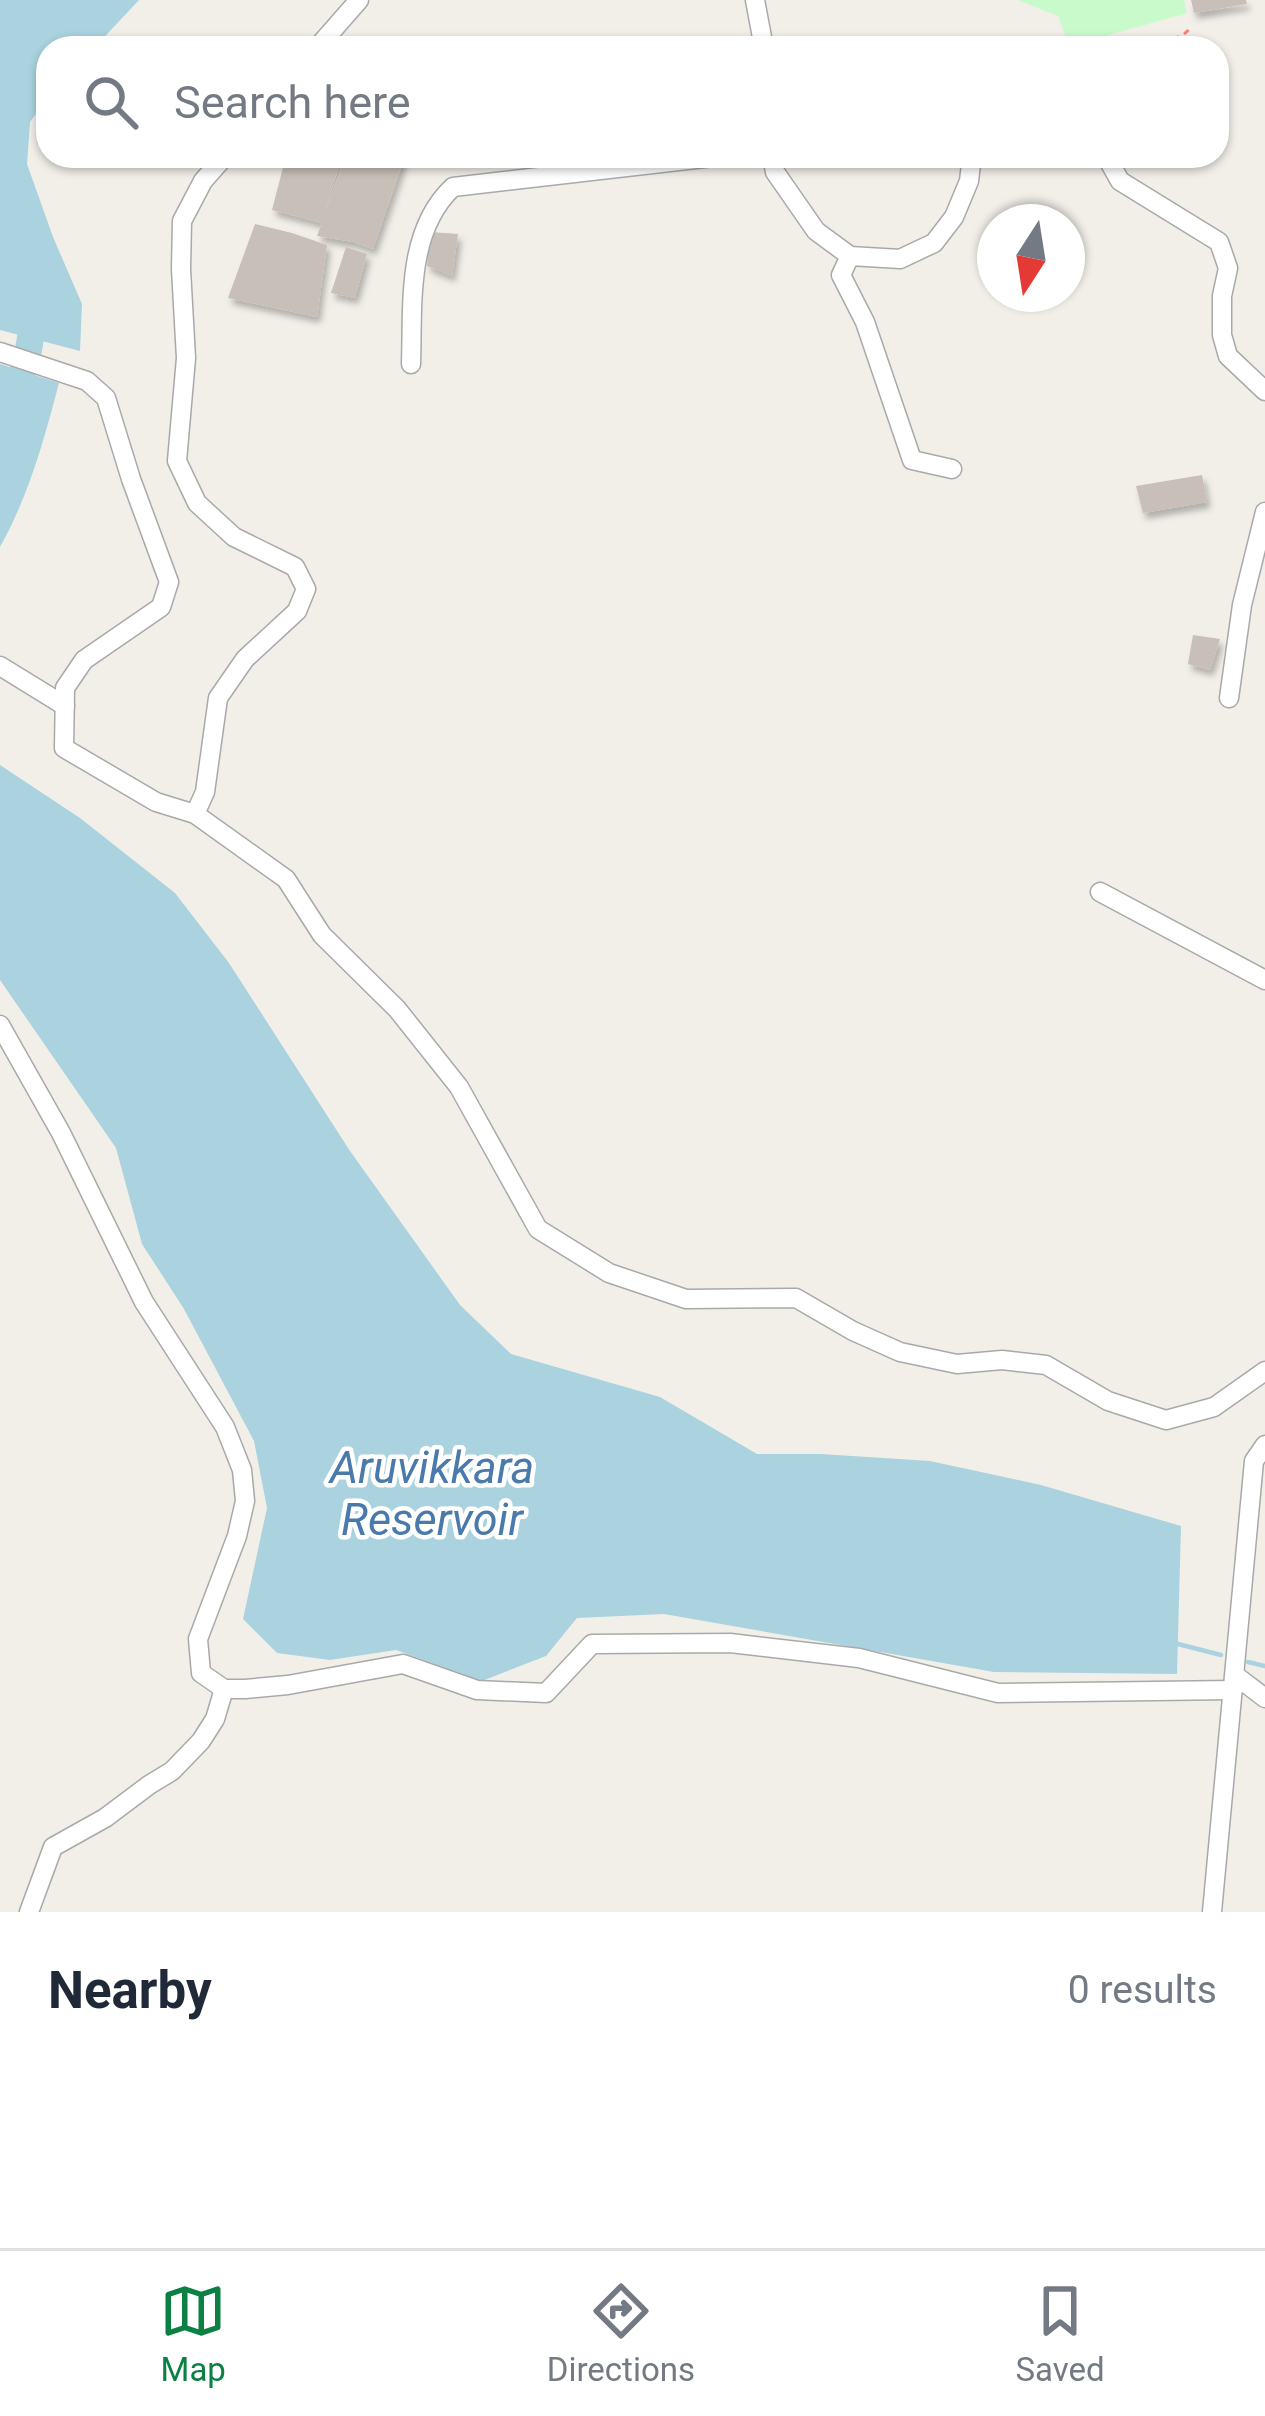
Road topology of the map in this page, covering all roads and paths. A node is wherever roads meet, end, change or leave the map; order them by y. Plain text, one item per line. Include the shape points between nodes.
1 (359, 0) edge
2 (754, 0) edge
3 (1193, 26) dead end
4 (328, 36) edge
5 (762, 36) edge
6 (1179, 36) edge
7 (214, 168) edge
8 (618, 168) edge
9 (774, 168) edge
10 (971, 168) edge
11 (1113, 168) edge
12 (850, 256) junction
13 (0, 352) edge
14 (411, 364) dead end
15 (1265, 391) edge
16 (952, 469) dead end
17 (1265, 512) edge
18 (1242, 605) junction
19 (1265, 613) edge
20 (0, 666) edge
21 (1229, 698) dead end
22 (65, 706) junction
23 (195, 814) junction
24 (1100, 892) dead end
25 (1265, 980) edge
26 (0, 1025) edge
27 (1265, 1371) edge
28 (1265, 1445) edge
29 (1258, 1497) edge
30 (1234, 1683) junction
31 (224, 1689) junction
32 (1265, 1698) edge
33 (29, 1912) edge
34 (1212, 1912) edge

1 - 4 street
2 - 5 street
3 - 6 path
7 - 23 street via 182,221 186,358 177,461 196,503 234,537 295,567 306,590 297,611 245,659 218,698
8 - 14 street via 453,187 437,202 414,264
9 - 12 street via 816,231
10 - 12 street via 955,217 934,243 900,259
11 - 15 street via 1120,181 1220,242 1228,268 1228,356
12 - 16 street via 842,275 912,460
13 - 22 street via 87,381 106,398 169,582 161,607 84,660 65,688
17 - 18 street
18 - 19 street
18 - 21 street
20 - 22 street
22 - 23 street via 64,748 156,802
23 - 27 street via 286,879 322,935 397,1009 459,1087 538,1228 609,1273 686,1299 796,1298 900,1352 957,1364 1046,1365 1166,1420 1214,1408
24 - 25 street
26 - 31 street via 242,1470 237,1536 198,1639 201,1673
28 - 29 street via 1254,1461
29 - 30 street
30 - 31 street via 998,1693 859,1658 730,1643 592,1644 546,1693 477,1690 403,1664
30 - 32 street
30 - 34 street
31 - 33 street via 202,1741 172,1771 53,1847

